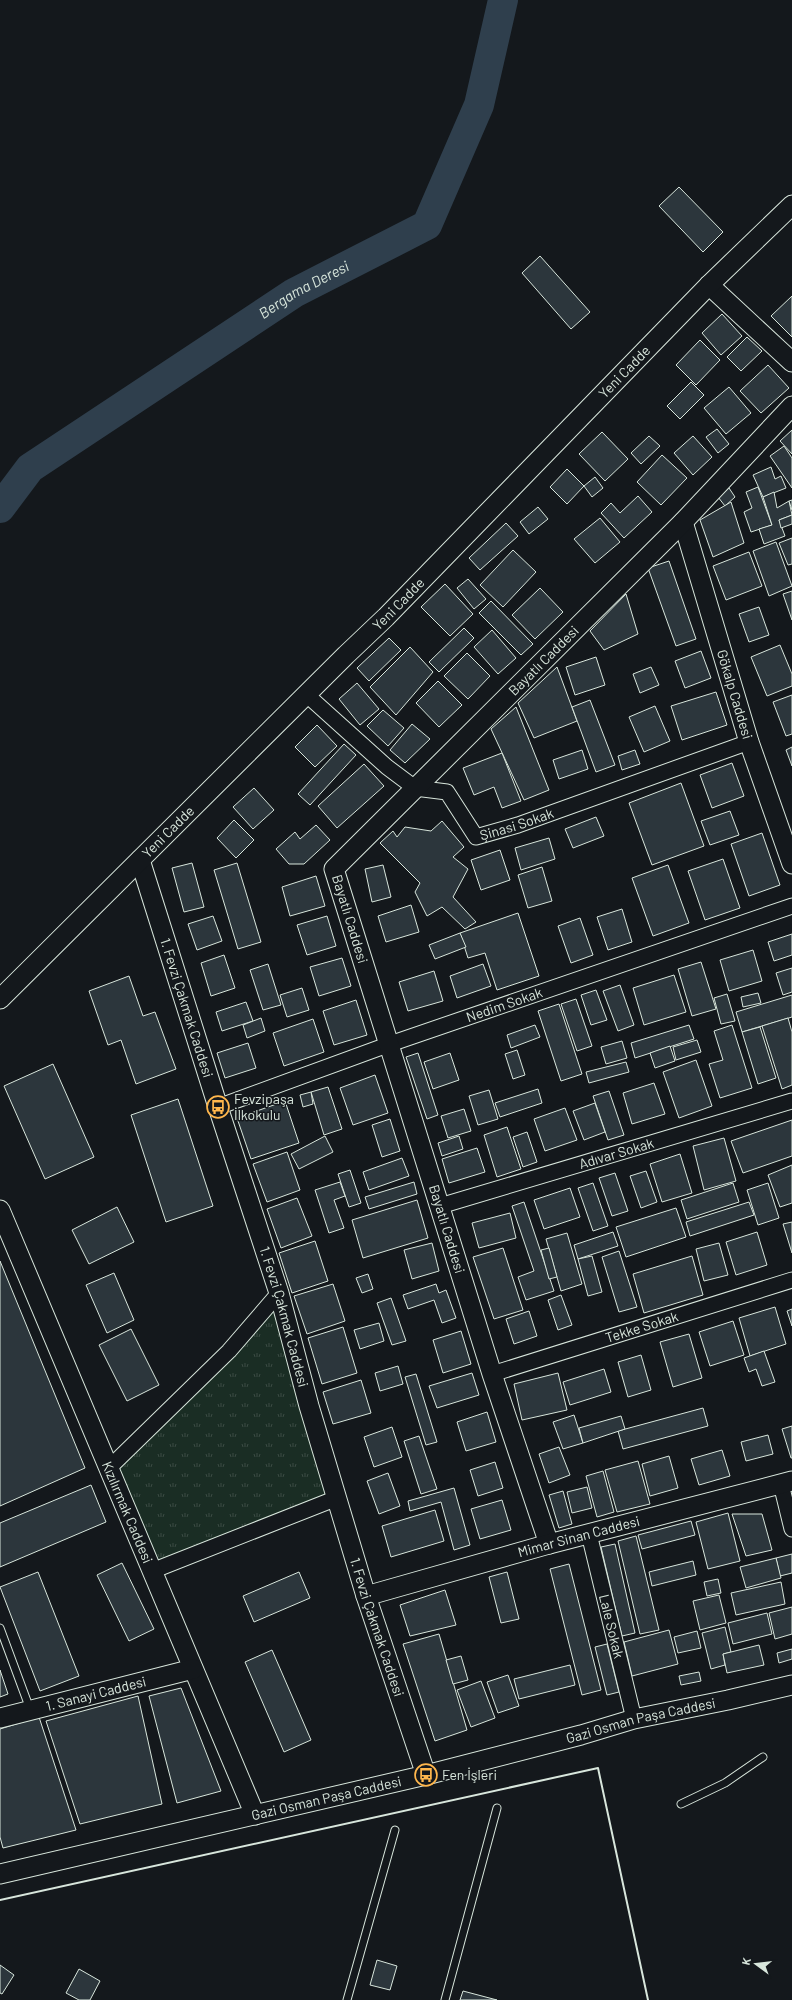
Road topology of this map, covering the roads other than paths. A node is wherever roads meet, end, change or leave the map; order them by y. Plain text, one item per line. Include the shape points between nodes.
1 (792, 205) edge
2 (709, 285) junction
3 (792, 362) edge
4 (792, 406) edge
5 (683, 522) junction
6 (307, 695) junction
7 (750, 742) junction
8 (415, 788) junction
9 (140, 860) junction
10 (792, 864) edge
11 (792, 906) edge
12 (0, 999) edge
13 (390, 1044) junction
14 (792, 1101) edge
15 (218, 1107) junction
16 (440, 1206) junction
17 (0, 1210) edge
18 (792, 1280) edge
19 (279, 1293) junction
20 (492, 1374) junction
21 (109, 1468) junction
22 (786, 1482) edge
23 (337, 1498) junction
24 (792, 1529) edge
25 (589, 1534) junction
26 (549, 1544) junction
27 (152, 1571) junction
28 (366, 1596) junction
29 (0, 1628) edge
30 (193, 1669) junction
31 (792, 1685) edge
32 (31, 1711) junction
33 (0, 1718) edge
34 (634, 1719) junction
35 (763, 1757) dead end
36 (426, 1775) junction
37 (681, 1804) dead end
38 (497, 1808) dead end
39 (255, 1815) junction
40 (395, 1830) dead end
41 (0, 1874) edge
42 (346, 2000) edge
43 (445, 2000) edge

1 - 2 street, Yeni Cadde
2 - 3 street
2 - 6 street, Yeni Cadde
4 - 5 street, Bayatlı Caddesi
5 - 7 street, Gökalp Caddesi
5 - 8 street, Bayatlı Caddesi
6 - 8 street
6 - 9 street, Yeni Cadde
7 - 8 street, Şinasi Sokak via 518,825 476,837 447,792
7 - 10 street, Gökalp Caddesi
8 - 13 street, Bayatlı Caddesi via 334,869
9 - 12 street, Yeni Cadde
9 - 15 street, 1. Fevzi Çakmak Caddesi
11 - 13 street, Nedim Sokak
13 - 15 street, Nedim Sokak
13 - 16 street, Bayatlı Caddesi
14 - 16 street, Adıvar Sokak
15 - 19 street, 1. Fevzi Çakmak Caddesi
16 - 20 street, Bayatlı Caddesi
17 - 21 street, Kızılırmak Caddesi
18 - 20 street, Tekke Sokak
19 - 21 street via 229,1351
19 - 23 street, 1. Fevzi Çakmak Caddesi
20 - 26 street, Bayatlı Caddesi
21 - 27 street, Kızılırmak Caddesi
22 - 24 street
22 - 25 street, Mimar Sinan Caddesi
23 - 27 street
23 - 28 street, 1. Fevzi Çakmak Caddesi
25 - 26 street, Mimar Sinan Caddesi
25 - 34 street, Lale Sokak
26 - 28 street, Mimar Sinan Caddesi
27 - 30 street, Kızılırmak Caddesi
28 - 36 street, 1. Fevzi Çakmak Caddesi
29 - 32 lane
30 - 32 street, 1. Sanayi Caddesi
30 - 39 street, Kızılırmak Caddesi
31 - 34 street, Gazi Osman Paşa Caddesi
32 - 33 street, 1. Sanayi Caddesi
34 - 36 street, Gazi Osman Paşa Caddesi
35 - 37 lane via 725,1783
36 - 39 street, Gazi Osman Paşa Caddesi
38 - 43 lane
39 - 41 street, Gazi Osman Paşa Caddesi
40 - 42 lane

